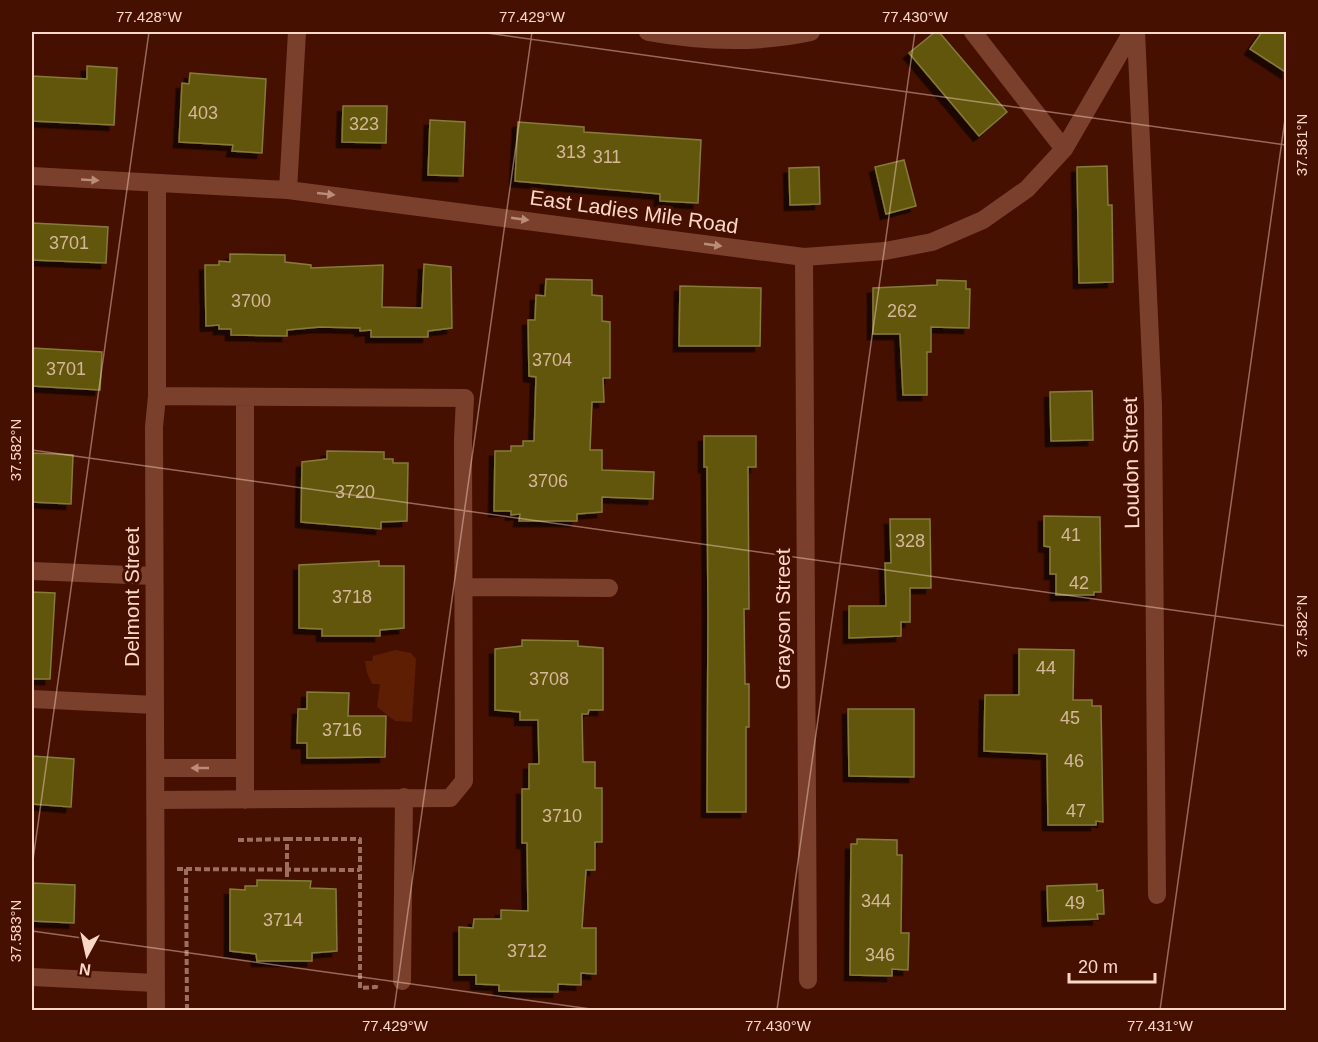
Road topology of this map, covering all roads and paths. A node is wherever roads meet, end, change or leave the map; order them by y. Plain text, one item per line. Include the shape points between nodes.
1 (297, 32) edge
2 (648, 32) edge
3 (811, 32) edge
4 (973, 32) edge
5 (1134, 32) edge
6 (1064, 149) junction
7 (32, 176) edge
8 (158, 183) junction
9 (288, 190) junction
10 (804, 257) junction
11 (157, 396) junction
12 (245, 397) junction
13 (32, 571) edge
14 (154, 576) junction
15 (464, 587) junction
16 (609, 588) dead end
17 (32, 699) edge
18 (155, 705) junction
19 (155, 768) junction
20 (245, 768) junction
21 (404, 797) junction
22 (155, 800) junction
23 (245, 800) junction
24 (287, 839) junction
25 (238, 840) dead end
26 (155, 869) junction
27 (186, 869) junction
28 (287, 870) junction
29 (360, 870) junction
30 (287, 880) dead end
31 (1157, 895) dead end
32 (32, 977) edge
33 (808, 980) dead end
34 (402, 981) dead end
35 (376, 982) dead end
36 (155, 983) junction
37 (156, 1011) edge
38 (186, 1011) edge

1 - 9 street
2 - 3 street via 723,42
4 - 6 street
5 - 6 street, East Ladies Mile Road
5 - 31 street, Loudon Street via 1153,405
6 - 10 street, East Ladies Mile Road via 1027,189 983,219 932,242 885,251
7 -> 8 street, East Ladies Mile Road
8 - 9 street, East Ladies Mile Road
8 - 11 street, Delmont Street
9 -> 10 street, East Ladies Mile Road
10 - 33 street, Grayson Street
11 - 12 street
11 - 14 street, Delmont Street
12 - 15 street via 465,398
12 - 20 street
13 - 14 street
14 - 18 street, Delmont Street
15 - 16 street
15 - 21 street via 464,781 450,798
17 - 18 street
18 - 19 street, Delmont Street
20 -> 19 street
19 - 22 street, Delmont Street
20 - 23 street
21 - 23 street
21 - 34 street
22 - 23 street
22 - 26 street, Delmont Street
24 - 25 path
24 - 28 path
24 - 29 path via 360,839
26 - 27 path
26 - 36 street, Delmont Street
27 - 28 path
27 - 38 path
28 - 29 path
28 - 30 path
29 - 35 path via 360,988 376,987
32 - 36 street
36 - 37 street, Delmont Street

